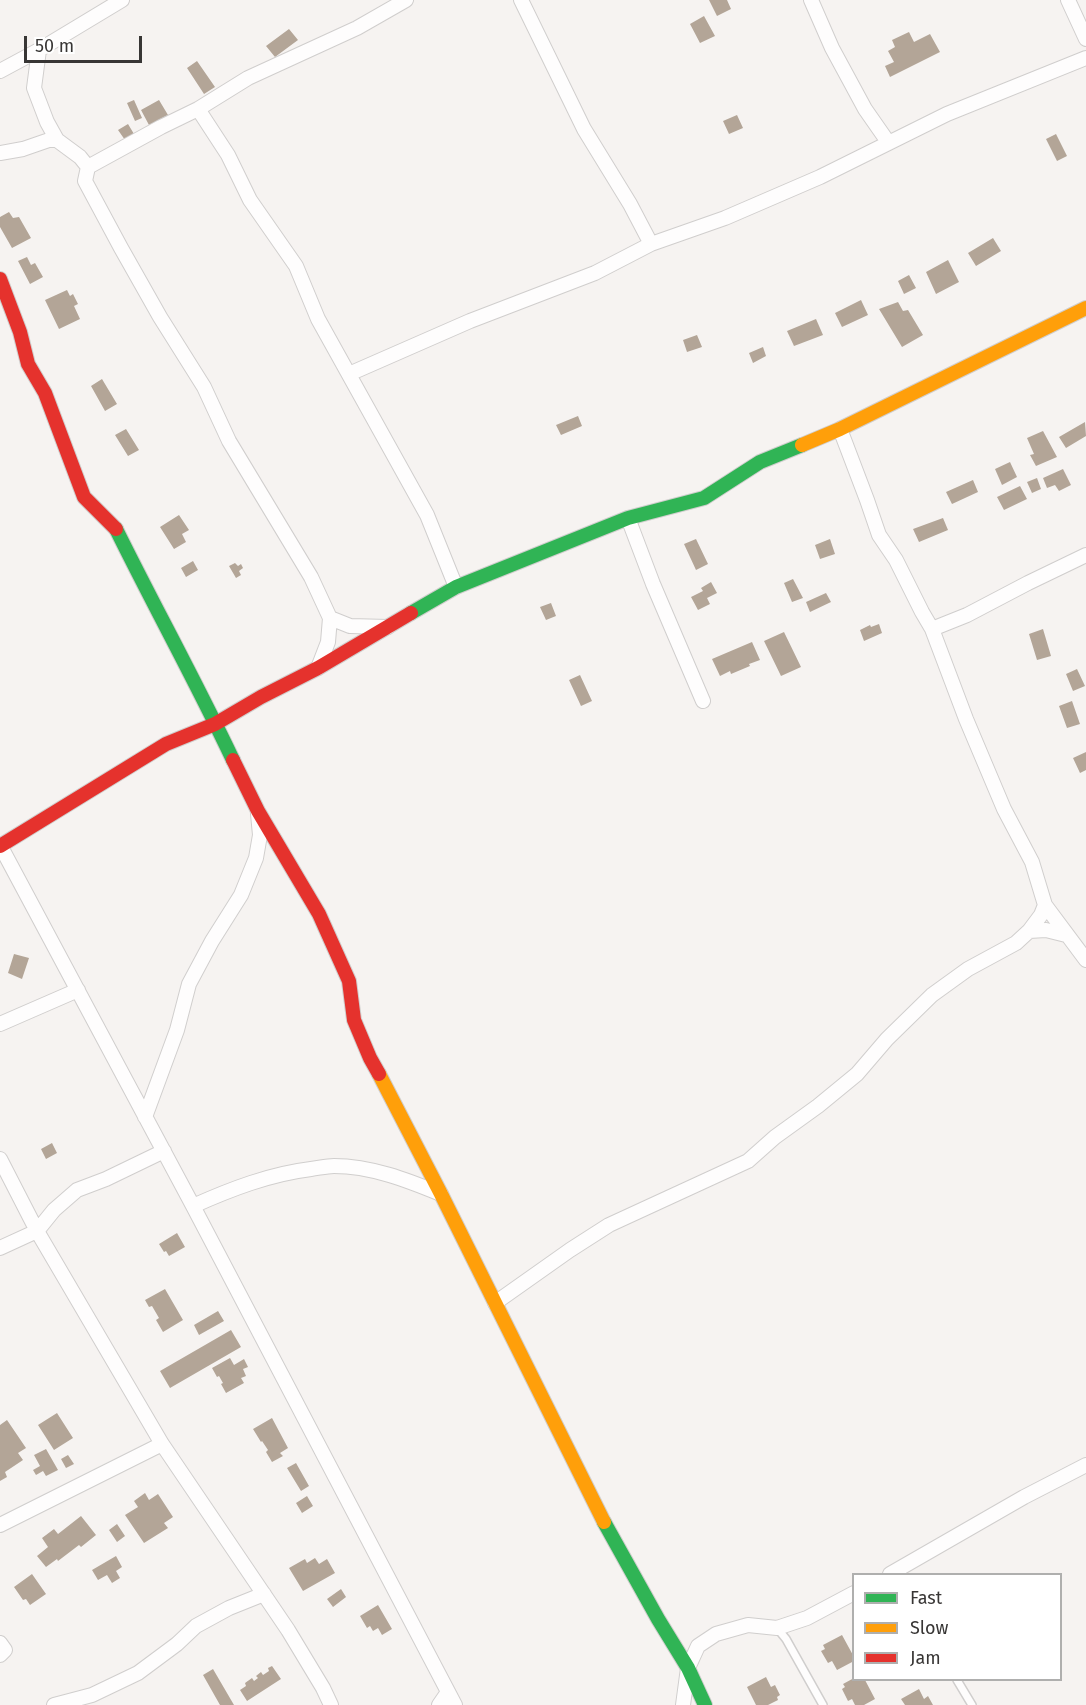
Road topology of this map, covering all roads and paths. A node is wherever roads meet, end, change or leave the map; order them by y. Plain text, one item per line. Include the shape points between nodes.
1 (122, 0) edge
2 (406, 0) edge
3 (521, 0) edge
4 (811, 0) edge
5 (1068, 0) edge
6 (1086, 39) edge
7 (39, 50) junction
8 (1086, 58) edge
9 (0, 71) edge
10 (198, 109) junction
11 (57, 140) junction
12 (888, 142) junction
13 (0, 153) edge
14 (88, 167) junction
15 (651, 244) junction
16 (0, 279) edge
17 (1086, 308) edge
18 (349, 374) junction
19 (840, 429) junction
20 (628, 518) junction
21 (1086, 555) edge
22 (456, 587) junction
23 (330, 618) junction
24 (388, 627) junction
25 (932, 629) junction
26 (318, 668) junction
27 (703, 701) dead end
28 (215, 724) junction
29 (258, 812) junction
30 (0, 845) edge
31 (1045, 905) junction
32 (1029, 931) junction
33 (1066, 935) junction
34 (1086, 960) edge
35 (78, 990) junction
36 (0, 1024) edge
37 (145, 1117) junction
38 (164, 1151) junction
39 (0, 1159) edge
40 (441, 1194) junction
41 (193, 1206) junction
42 (37, 1231) junction
43 (0, 1248) edge
44 (495, 1303) junction
45 (162, 1444) junction
46 (1086, 1465) edge
47 (0, 1525) edge
48 (893, 1573) edge
49 (264, 1594) junction
50 (852, 1594) edge
51 (777, 1628) junction
52 (0, 1643) edge
53 (0, 1655) edge
54 (688, 1668) junction
55 (958, 1681) edge
56 (448, 1692) junction
57 (54, 1705) edge
58 (331, 1705) edge
59 (439, 1705) edge
60 (455, 1705) edge
61 (683, 1705) edge
62 (705, 1705) edge
63 (823, 1705) edge
64 (972, 1705) edge

1 - 7 street
2 - 10 street via 357,28 248,78
3 - 15 street via 584,129
4 - 12 street via 865,109
5 - 6 street
7 - 9 street
7 - 11 street via 34,88
8 - 12 street
10 - 14 street
10 - 18 street via 228,155 250,200 296,266 318,319
11 - 13 street
11 - 14 street
12 - 15 street via 725,218
14 - 23 street via 85,181 121,249 204,387 229,441 311,577
15 - 18 street via 595,273 470,321
16 - 28 street via 28,364 45,393 84,496 115,527
17 - 19 street
18 - 22 street via 427,515
19 - 20 street via 760,462 704,498
19 - 25 street via 879,535
20 - 22 street
20 - 27 street
21 - 25 street
22 - 24 street
23 - 24 street via 350,626
23 - 26 street via 328,642
24 - 26 street
25 - 31 street via 1004,809 1032,862
26 - 28 street
28 - 29 street
28 - 30 street via 166,744
29 - 37 street via 256,858 241,895 189,984 177,1030
29 - 40 street via 319,914 349,981 354,1020 370,1059
30 - 35 street
31 - 32 street
31 - 33 street
32 - 33 street
32 - 44 street via 932,995 857,1074 748,1161 609,1226
33 - 34 street
35 - 36 street
35 - 37 street
37 - 38 street
38 - 41 street
38 - 42 street via 77,1190
39 - 42 street
40 - 41 street via 397,1176 334,1166 284,1172
40 - 44 street
41 - 56 street
42 - 43 street
42 - 45 street
44 - 54 street via 602,1518
45 - 47 street
45 - 49 street
46 - 48 street
49 - 57 street via 196,1626 138,1673 92,1695
49 - 58 street
50 - 51 street via 807,1618
51 - 54 street via 748,1625 716,1634 698,1646
51 - 63 lane
52 - 53 street via 5,1650
54 - 61 street
54 - 62 street
55 - 64 lane
56 - 59 street
56 - 60 street

